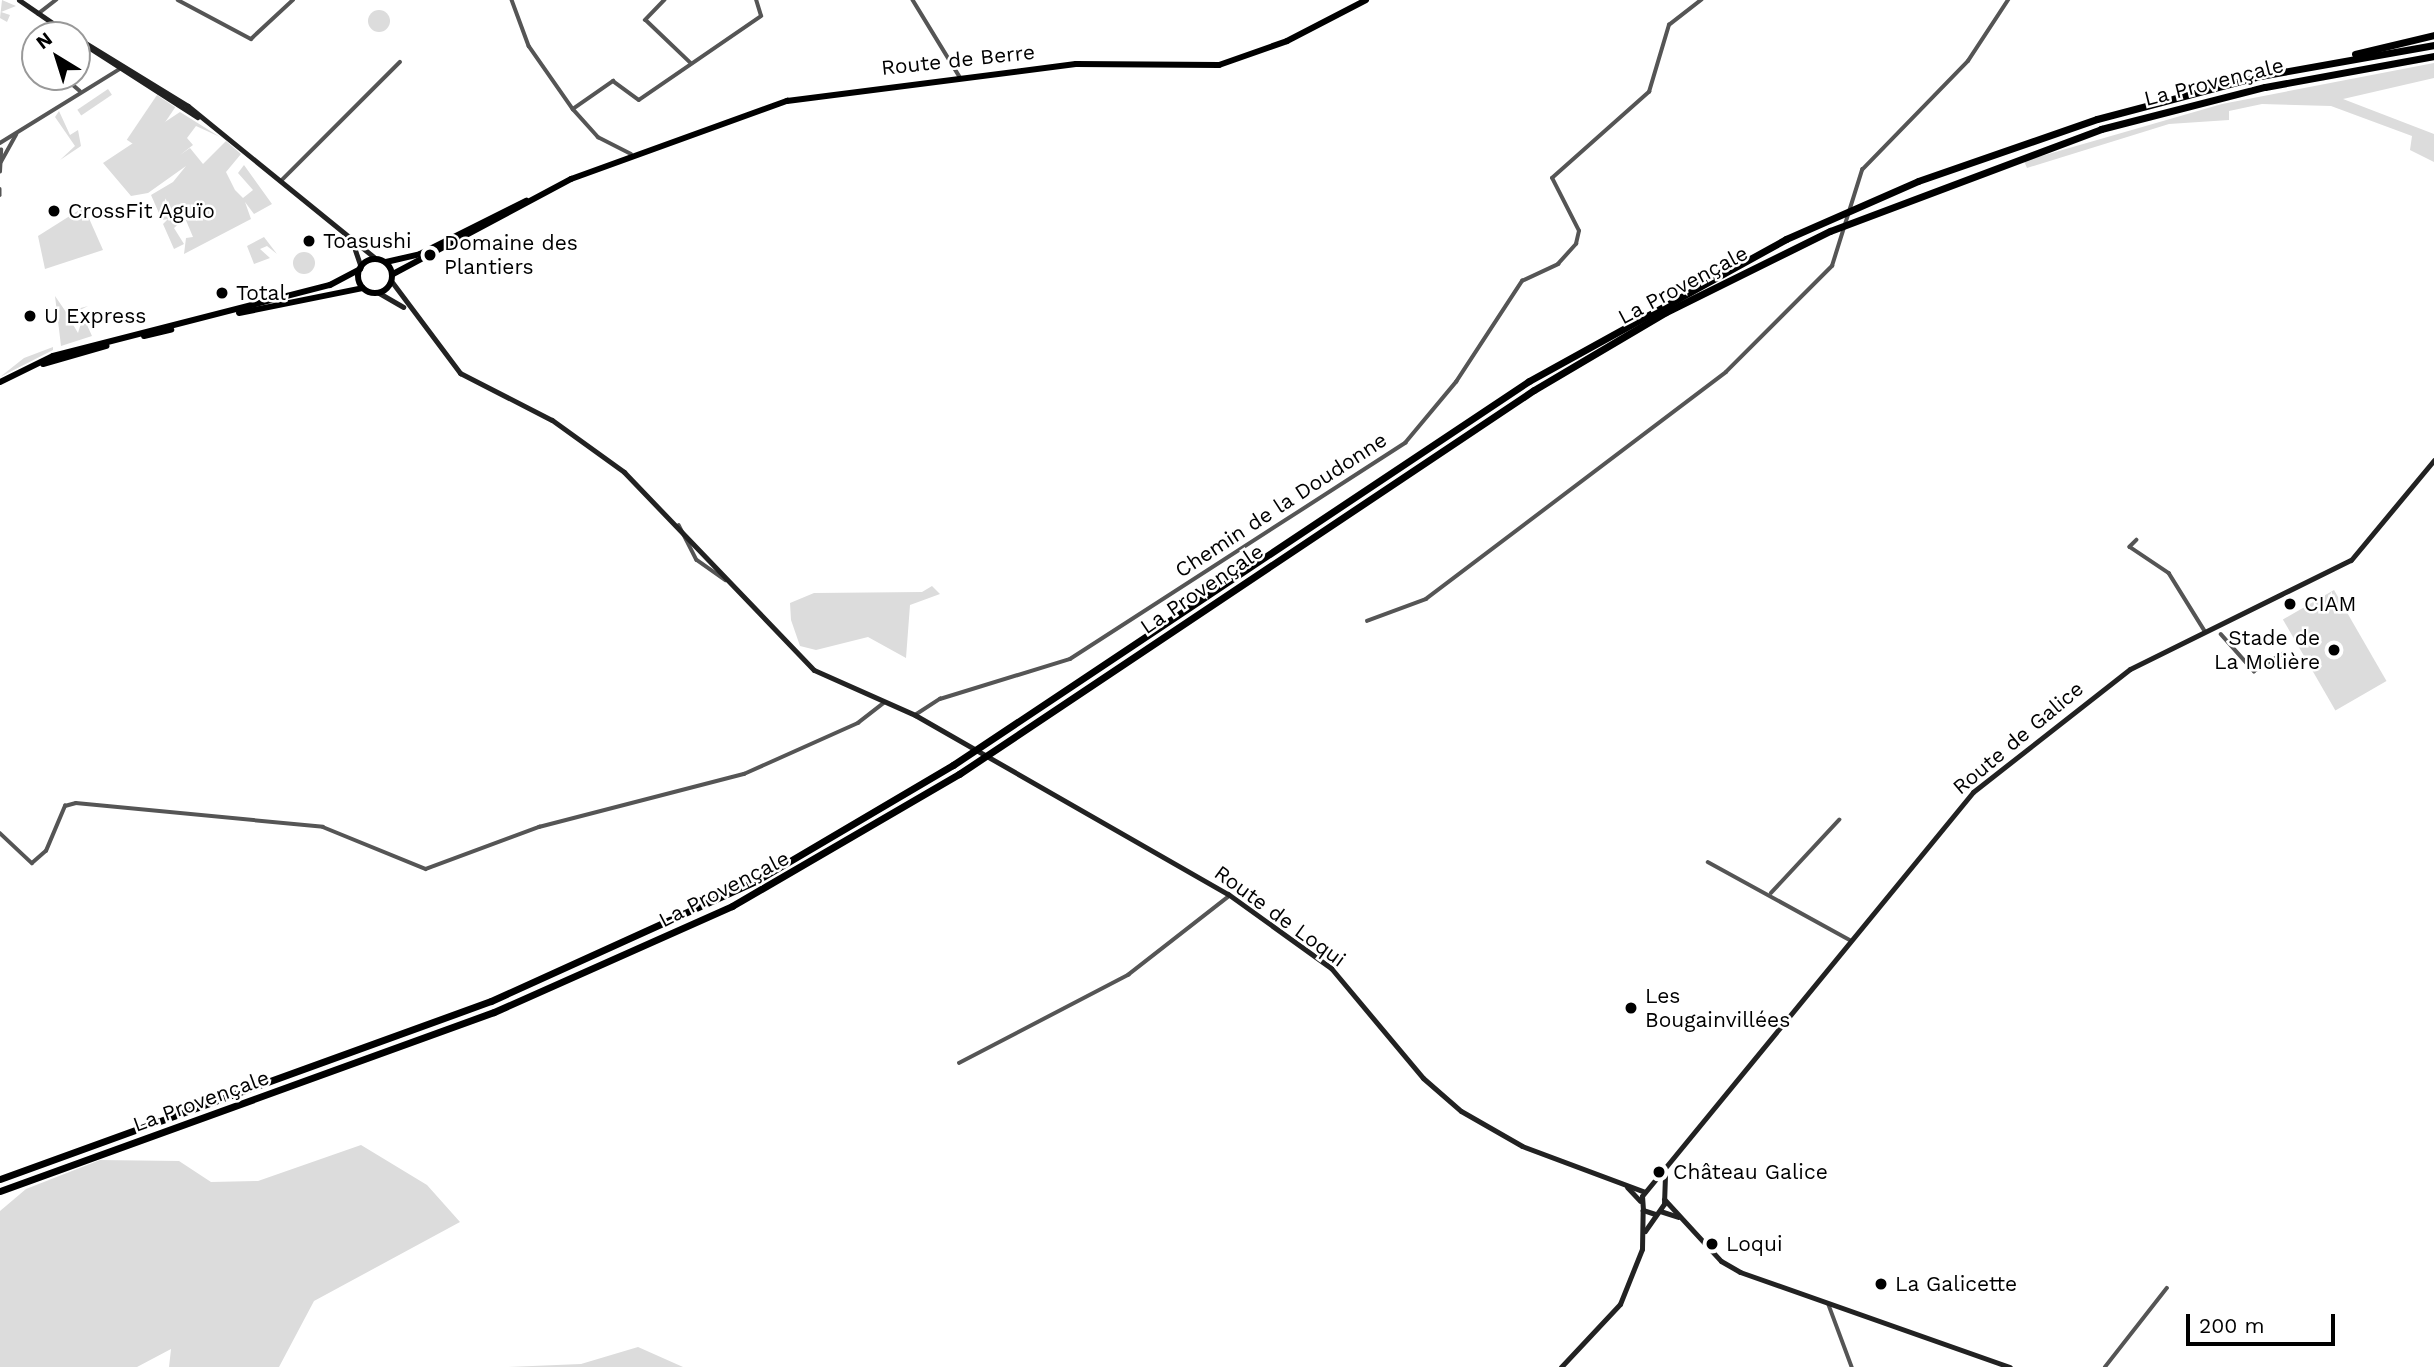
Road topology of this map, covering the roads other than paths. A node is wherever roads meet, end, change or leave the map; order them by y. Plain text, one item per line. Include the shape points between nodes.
1 (19, 0) edge
2 (56, 0) edge
3 (178, 0) edge
4 (293, 0) edge
5 (512, 0) edge
6 (665, 0) edge
7 (756, 0) edge
8 (913, 0) edge
9 (1366, 0) edge
10 (1701, 0) edge
11 (2008, 0) edge
12 (38, 14) junction
13 (49, 21) edge
14 (2434, 35) edge
15 (2434, 45) edge
16 (91, 47) edge
17 (2434, 56) edge
18 (115, 62) junction
19 (400, 62) dead end
20 (691, 63) junction
21 (122, 67) junction
22 (2297, 69) junction
23 (105, 75) junction
24 (960, 77) junction
25 (91, 84) edge
26 (80, 91) edge
27 (573, 109) junction
28 (17, 134) junction
29 (1, 142) edge
30 (3, 149) edge
31 (631, 154) junction
32 (1, 162) edge
33 (0, 172) edge
34 (281, 181) junction
35 (556, 187) junction
36 (0, 189) edge
37 (0, 195) edge
38 (354, 247) junction
39 (376, 259) junction
40 (386, 262) junction
41 (359, 270) junction
42 (392, 278) junction
43 (363, 288) junction
44 (379, 293) junction
45 (408, 312) junction
46 (0, 384) edge
47 (2434, 460) edge
48 (679, 525) junction
49 (2137, 540) dead end
50 (730, 582) junction
51 (1367, 621) dead end
52 (2205, 631) junction
53 (2221, 634) dead end
54 (2282, 654) dead end
55 (884, 703) junction
56 (915, 715) junction
57 (1839, 820) dead end
58 (0, 833) edge
59 (1708, 862) dead end
60 (1771, 894) junction
61 (1229, 895) junction
62 (1850, 940) junction
63 (959, 1063) dead end
64 (1670, 1165) junction
65 (0, 1179) edge
66 (1622, 1182) junction
67 (0, 1191) edge
68 (1648, 1191) junction
69 (1663, 1197) junction
70 (1640, 1201) junction
71 (1643, 1210) junction
72 (1658, 1212) junction
73 (1683, 1221) junction
74 (1644, 1233) junction
75 (2167, 1288) dead end
76 (1829, 1305) junction
77 (1560, 1367) edge
78 (1852, 1367) edge
79 (2010, 1367) edge
80 (2105, 1367) edge

1 - 12 street
2 - 12 street
3 - 4 street via 251,39
5 - 27 street via 529,46
6 - 20 street via 646,20
7 - 20 street via 763,10
8 - 24 street
9 - 24 main road, Route de Berre via 1287,41 1219,65 1076,64
10 - 56 street, Chemin de la Doudonne via 1669,25 1649,92 1552,178 1579,230 1576,244 1558,264 1522,281 1468,366 1405,443 1070,659 940,699
11 - 51 street via 1968,61 1873,155 1854,192 1842,244 1828,271 1696,398 1477,555 1426,599
12 - 13 street
14 - 22 highway
15 - 22 highway, La Provençale
16 - 18 street
17 - 67 highway, La Provençale via 2265,87 2101,129 1830,231 1678,306 1534,390 960,774 761,891 494,1012
18 - 21 street
18 - 23 street
19 - 34 street
20 - 27 street via 639,100 613,81
21 - 23 street
21 - 34 street via 212,126
22 - 65 highway, La Provençale via 2036,139 1786,239 1529,380 953,765 756,881 619,948 466,1011
23 - 25 street
24 - 31 main road, Route de Berre via 787,101
26 - 28 street
27 - 31 street via 598,137
28 - 29 street
28 - 30 street
29 - 30 street
30 - 32 street
31 - 35 main road, Route de Berre
32 - 33 street
34 - 38 street
35 - 40 main road, Route de Berre via 420,254
35 - 42 main road, Route de Berre
36 - 37 street
38 - 39 street
38 - 41 street
39 - 40 main road
39 - 41 main road
40 - 42 main road
41 - 43 main road
41 - 46 main road via 54,356
42 - 44 main road
42 - 45 street
43 - 44 main road
43 - 46 main road via 347,286 69,356
44 - 45 street
45 - 48 street, Route de Loqui via 460,373 572,433
47 - 52 street, Route de Galice via 2351,561
48 - 50 street, Route de Loqui
48 - 50 street via 697,560
49 - 52 street via 2130,547 2169,573
50 - 55 street, Route de Loqui via 814,670
52 - 62 street, Route de Galice via 2130,669 1973,792
53 - 54 street via 2254,671
55 - 56 street, Route de Loqui
55 - 58 street via 858,723 744,774 539,827 426,869 324,827 76,803 65,806 46,851 32,863
56 - 61 street, Route de Loqui
57 - 60 street
59 - 60 street
60 - 62 street
61 - 63 street via 1128,975
61 - 66 street, Route de Loqui via 1331,968 1423,1078 1461,1111 1522,1146
62 - 64 street, Route de Galice
64 - 68 street, Route de Galice
64 - 69 street
66 - 68 street, Route de Loqui
66 - 70 street
68 - 69 street, Route de Loqui
68 - 70 street, Route de Galice
69 - 72 street
69 - 73 street
70 - 71 street
71 - 72 street
71 - 74 street
72 - 73 street
72 - 74 street
73 - 76 street via 1721,1261
74 - 77 street via 1620,1304
75 - 80 street
76 - 78 street
76 - 79 street

